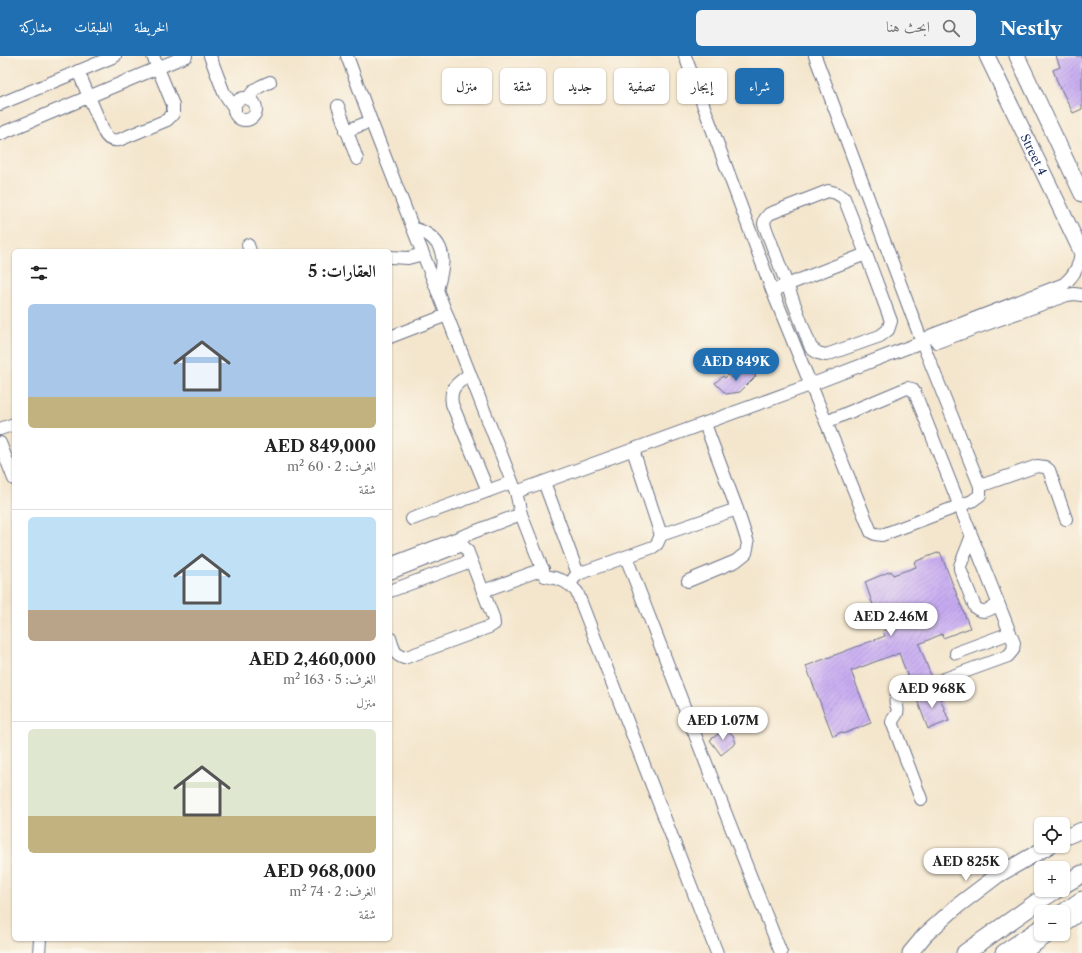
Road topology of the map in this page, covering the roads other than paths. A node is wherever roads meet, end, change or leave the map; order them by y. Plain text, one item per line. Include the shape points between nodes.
1 (115, 56) edge
2 (153, 56) edge
3 (186, 56) edge
4 (210, 56) edge
5 (347, 56) edge
6 (685, 56) edge
7 (815, 56) edge
8 (987, 56) edge
9 (1017, 56) edge
10 (158, 68) junction
11 (78, 71) junction
12 (270, 82) dead end
13 (89, 96) junction
14 (248, 99) junction
15 (0, 104) edge
16 (338, 106) dead end
17 (235, 109) junction
18 (371, 121) junction
19 (346, 131) junction
20 (0, 134) edge
21 (357, 159) dead end
22 (1082, 194) edge
23 (413, 228) junction
24 (1082, 252) edge
25 (423, 254) junction
26 (866, 254) junction
27 (392, 257) edge
28 (787, 285) junction
29 (1065, 289) junction
30 (437, 290) junction
31 (772, 290) junction
32 (1082, 295) edge
33 (447, 315) junction
34 (392, 336) edge
35 (922, 342) junction
36 (470, 374) junction
37 (810, 385) junction
38 (826, 422) junction
39 (705, 424) junction
40 (12, 425) edge
41 (0, 429) edge
42 (0, 444) edge
43 (633, 450) junction
44 (12, 474) edge
45 (544, 482) junction
46 (980, 486) junction
47 (514, 487) junction
48 (488, 491) junction
49 (959, 505) junction
50 (737, 508) junction
51 (521, 514) junction
52 (412, 519) dead end
53 (1066, 519) dead end
54 (661, 535) junction
55 (972, 538) junction
56 (626, 557) junction
57 (471, 561) junction
58 (392, 563) edge
59 (543, 569) junction
60 (392, 573) edge
61 (578, 574) junction
62 (688, 581) dead end
63 (570, 584) junction
64 (392, 590) edge
65 (483, 592) junction
66 (998, 605) junction
67 (1010, 633) junction
68 (392, 643) edge
69 (956, 653) dead end
70 (921, 799) dead end
71 (1082, 830) edge
72 (1070, 835) edge
73 (1037, 853) edge
74 (1082, 874) edge
75 (1070, 881) edge
76 (1045, 897) edge
77 (1082, 900) edge
78 (1070, 908) edge
79 (1082, 911) edge
80 (1070, 919) edge
81 (1034, 933) edge
82 (40, 941) edge
83 (1039, 941) edge
84 (39, 953) edge
85 (717, 953) edge
86 (781, 953) edge
87 (910, 953) edge
88 (965, 953) edge
89 (1004, 953) edge
90 (1022, 953) edge

1 - 11 lane
2 - 10 lane
3 - 10 lane
4 - 17 lane via 224,93
5 - 18 lane
6 - 31 lane
7 - 35 lane
8 - 24 main road, Street 4
9 - 22 main road
10 - 13 lane
10 - 13 lane via 173,105 173,114 160,123 119,140 114,141 106,136
11 - 13 lane
11 - 15 lane
12 - 14 lane via 254,90
13 - 20 lane
14 - 17 lane via 239,100
14 - 17 lane via 255,104 255,114 252,118 243,120 235,113
16 - 19 lane
18 - 19 lane
18 - 23 lane
19 - 21 lane
23 - 25 lane
23 - 30 lane via 433,238 442,253 443,270
24 - 29 lane via 1076,270
25 - 27 lane via 408,258
25 - 30 lane
26 - 28 lane
26 - 28 lane via 844,198 836,192 828,191 769,214 764,224
26 - 28 lane via 891,321 888,330 880,336 826,355 818,353 811,348
28 - 31 lane
29 - 32 lane
29 - 35 lane via 939,341
30 - 33 lane
31 - 37 lane
33 - 34 lane
33 - 36 lane
35 - 37 lane
35 - 46 lane
36 - 47 lane
36 - 48 lane via 454,386 451,399
37 - 38 lane
37 - 39 lane
38 - 49 lane via 871,532 882,535
38 - 49 lane via 907,388 912,389
39 - 43 lane
39 - 50 lane
40 - 41 lane
42 - 44 lane
43 - 45 lane
43 - 54 lane
45 - 47 lane
45 - 61 lane
46 - 49 lane via 980,495
46 - 53 lane via 1037,466 1045,467 1049,470
47 - 48 lane
47 - 51 lane
48 - 52 lane
49 - 55 lane
50 - 54 lane
50 - 62 lane via 748,543 746,553 736,561
51 - 58 lane
51 - 59 lane
54 - 56 lane via 653,547
55 - 66 lane
55 - 66 lane via 960,566 975,607 983,612
56 - 61 lane
56 - 86 lane
57 - 60 lane via 467,550 460,546
57 - 64 lane
57 - 65 lane
59 - 63 lane via 545,576
59 - 65 lane
61 - 63 lane
63 - 85 lane via 580,599
65 - 68 lane via 493,617 494,624 489,627 404,658 396,653
66 - 67 lane
67 - 69 lane
67 - 70 lane via 1014,647 1008,656 895,698 898,712 892,722
71 - 72 main road
73 - 87 main road via 998,875 956,907 925,935
74 - 75 highway
76 - 88 highway
77 - 78 highway
79 - 80 main road
81 - 89 highway
82 - 84 lane
83 - 90 main road

